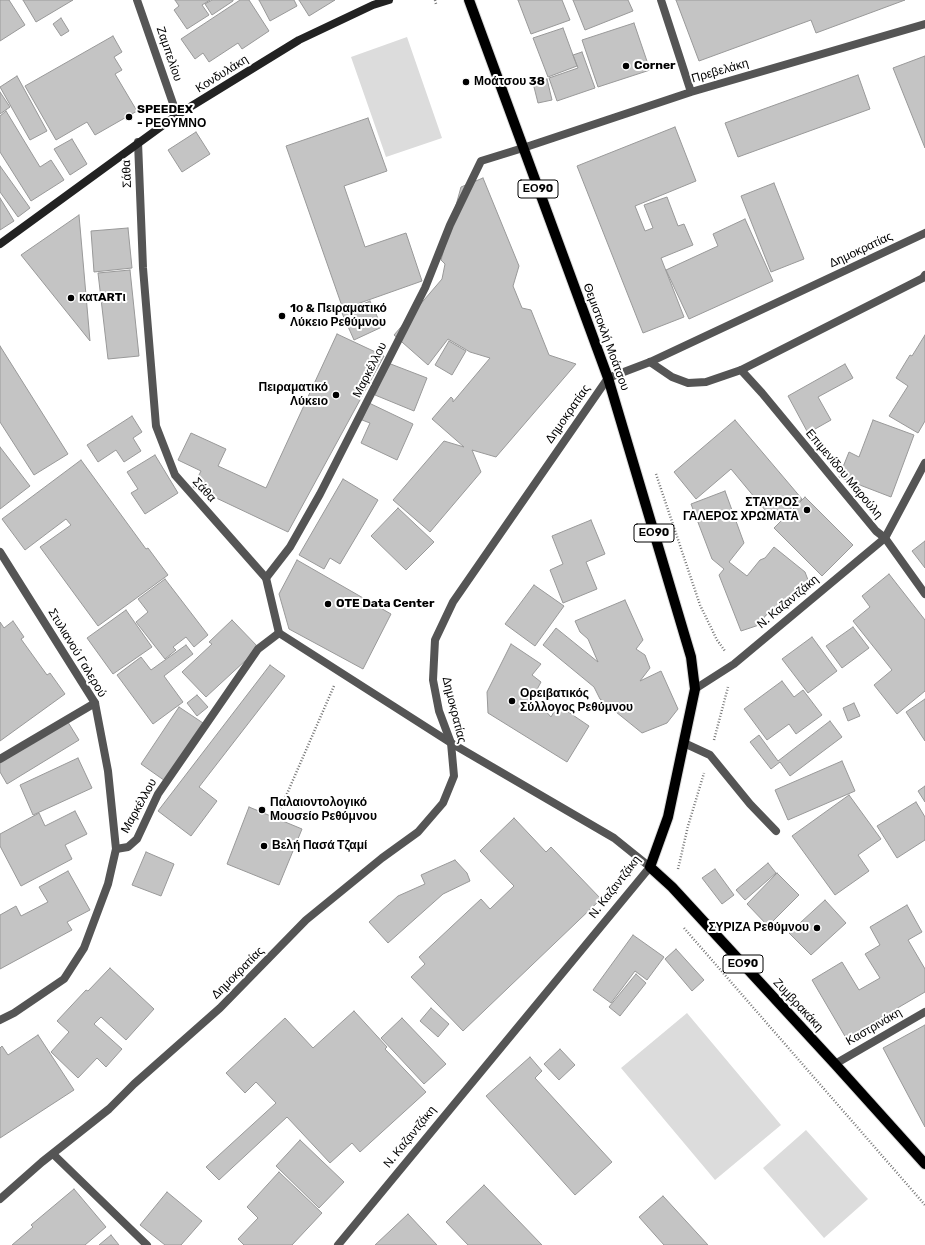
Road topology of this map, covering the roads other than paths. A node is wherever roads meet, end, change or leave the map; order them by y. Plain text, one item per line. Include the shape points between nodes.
1 (137, 0) edge
2 (390, 0) edge
3 (469, 0) edge
4 (661, 0) edge
5 (925, 24) edge
6 (691, 92) junction
7 (177, 116) junction
8 (138, 142) junction
9 (523, 148) junction
10 (925, 233) edge
11 (0, 244) edge
12 (925, 275) edge
13 (650, 362) junction
14 (741, 370) junction
15 (608, 378) junction
16 (925, 463) edge
17 (885, 538) junction
18 (0, 552) edge
19 (266, 578) junction
20 (925, 594) edge
21 (279, 633) junction
22 (695, 689) junction
23 (95, 703) junction
24 (451, 743) junction
25 (684, 744) junction
26 (0, 758) edge
27 (776, 831) dead end
28 (116, 849) junction
29 (650, 867) junction
30 (925, 1012) edge
31 (0, 1020) edge
32 (835, 1064) junction
33 (53, 1154) junction
34 (925, 1164) edge
35 (0, 1199) edge
36 (147, 1245) edge
37 (338, 1245) edge

1 - 7 street, Ζαμπελίου
2 - 7 main road, Κονδυλάκη via 373,5 299,40
3 - 9 main road, Θεμιστοκλή Μοάτσου / ΕΟ90
4 - 6 street
5 - 6 street, Πρεβελάκη
6 - 9 street, Πρεβελάκη
7 - 8 main road, Κονδυλάκη
8 - 11 main road, Κονδυλάκη
8 - 19 street, Σάθα via 143,268 156,426 175,476
9 - 15 main road, Θεμιστοκλή Μοάτσου / ΕΟ90
9 - 19 street, Μαρκέλλου via 480,161 450,225 425,288 324,487 294,541
10 - 13 street, Δημοκρατίας
12 - 14 street
13 - 14 street via 672,377 688,383 706,382
13 - 15 street, Δημοκρατίας
14 - 17 street, Επιμενίδου Μαρούλη via 876,531
15 - 22 main road, Θεμιστοκλή Μοάτσου / ΕΟ90 via 691,658
15 - 24 street, Δημοκρατίας via 453,602 435,640 433,680 439,711
16 - 17 street, Ν. Καζαντζάκη
17 - 20 street, Επιμενίδου Μαρούλη
17 - 22 street, Ν. Καζαντζάκη via 734,664
18 - 23 street, Στυλιανού Γαλερού
19 - 21 street, Σάθα
21 - 24 street
21 - 28 street, Μαρκέλλου via 258,649 158,794 137,839 128,847
22 - 25 main road, Ν. Καζαντζάκη / ΕΟ90
23 - 26 street
23 - 28 street, Στυλιανού Γαλερού via 108,771
24 - 29 street via 614,838
24 - 33 street, Δημοκρατίας via 454,776 443,803 418,832 306,920 220,1008 109,1109
25 - 27 street via 710,755
25 - 29 main road, Ν. Καζαντζάκη / ΕΟ90 via 668,817
28 - 31 street via 108,884 84,948 64,979
29 - 32 main road, Ζυμβρακάκη / ΕΟ90 via 672,887
29 - 37 street, Ν. Καζαντζάκη
30 - 32 street, Καστρινάκη
32 - 34 main road, Ζυμβρακάκη / ΕΟ90
33 - 35 street, Δημοκρατίας
33 - 36 street

